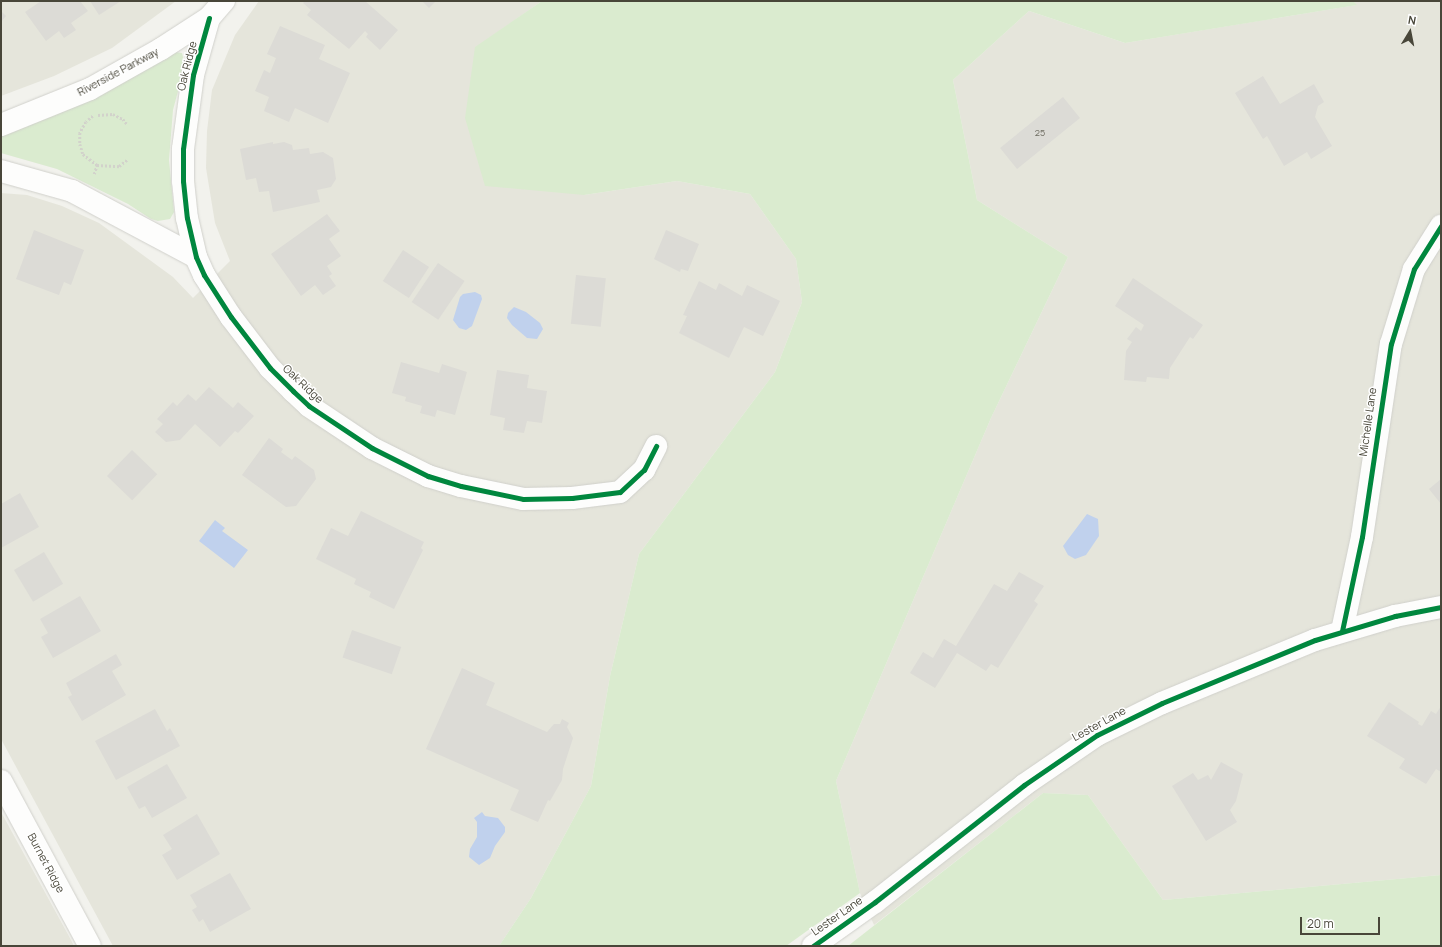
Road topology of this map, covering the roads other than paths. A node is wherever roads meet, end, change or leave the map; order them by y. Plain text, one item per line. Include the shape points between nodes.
1 (224, 1) edge
2 (209, 18) junction
3 (1, 125) edge
4 (1, 171) edge
5 (1441, 226) edge
6 (196, 257) junction
7 (656, 446) dead end
8 (1441, 607) edge
9 (1342, 631) junction
10 (1, 781) edge
11 (90, 946) edge
12 (813, 946) edge

1 - 2 street, Riverside Parkway
2 - 3 street, Riverside Parkway via 161,49 90,89
2 - 6 street, Oak Ridge via 193,75 184,149 186,204
4 - 6 street via 39,180 85,197
5 - 9 street, Michelle Lane via 1414,269 1391,344 1362,537
6 - 7 street, Oak Ridge via 204,275 231,317 270,368 309,406 372,448 428,476 523,499 597,496 620,492 644,470
8 - 9 street, Lester Lane
9 - 12 street, Lester Lane via 1162,703 1097,735 1024,785 875,902
10 - 11 street, Burnet Ridge

